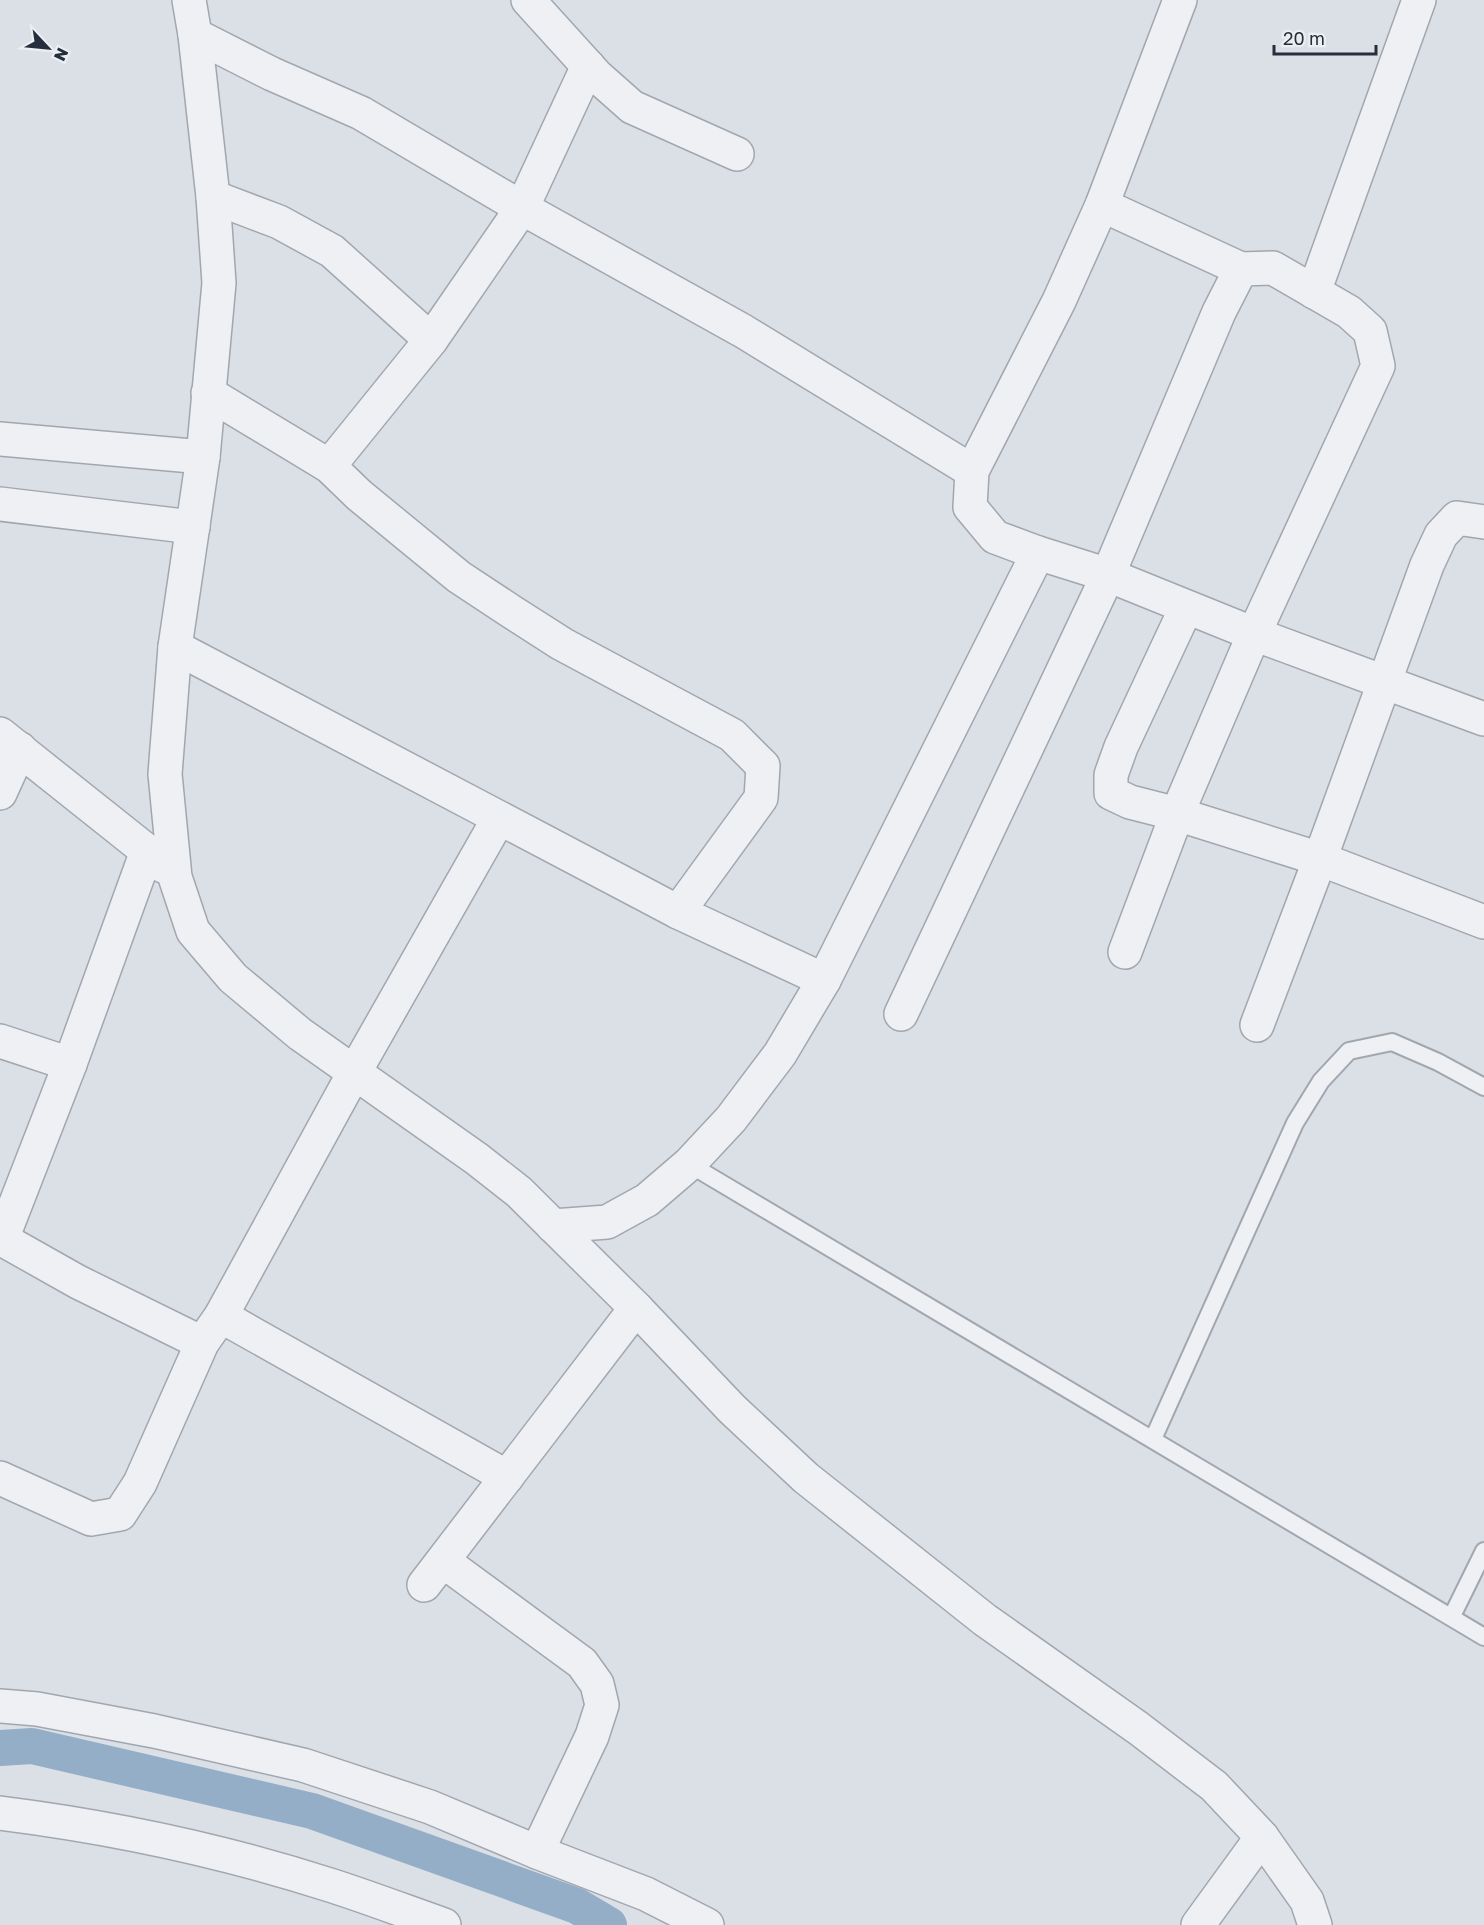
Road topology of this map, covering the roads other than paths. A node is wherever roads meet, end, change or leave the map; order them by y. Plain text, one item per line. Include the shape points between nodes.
1 (189, 0) edge
2 (528, 0) edge
3 (1180, 0) edge
4 (1419, 0) edge
5 (195, 35) junction
6 (588, 66) junction
7 (737, 154) dead end
8 (213, 197) junction
9 (1102, 205) junction
10 (522, 208) junction
11 (1241, 269) junction
12 (1314, 292) junction
13 (430, 340) junction
14 (208, 393) junction
15 (0, 439) edge
16 (203, 457) junction
17 (329, 466) junction
18 (972, 471) junction
19 (0, 504) edge
20 (1484, 522) edge
21 (193, 526) junction
22 (1038, 554) junction
23 (1108, 575) junction
24 (1186, 608) junction
25 (1254, 634) junction
26 (175, 647) junction
27 (1384, 683) junction
28 (1484, 719) edge
29 (10, 742) edge
30 (0, 793) edge
31 (1177, 814) junction
32 (499, 818) junction
33 (147, 851) junction
34 (1320, 859) junction
35 (175, 877) junction
36 (678, 912) junction
37 (1484, 921) edge
38 (1125, 952) dead end
39 (824, 980) junction
40 (901, 1014) dead end
41 (1257, 1025) dead end
42 (0, 1041) edge
43 (70, 1064) junction
44 (354, 1073) junction
45 (1484, 1087) edge
46 (689, 1164) junction
47 (553, 1226) junction
48 (1, 1238) edge
49 (636, 1308) junction
50 (221, 1316) junction
51 (202, 1343) junction
52 (1153, 1439) junction
53 (507, 1477) junction
54 (0, 1478) edge
55 (1484, 1551) edge
56 (1452, 1616) junction
57 (1484, 1636) edge
58 (0, 1706) edge
59 (0, 1813) edge
60 (1262, 1837) junction
61 (537, 1852) junction
62 (444, 1925) edge
63 (707, 1925) edge
64 (1198, 1925) edge
65 (1315, 1925) edge

1 - 5 street
2 - 6 street
3 - 9 street
4 - 12 street
5 - 8 street
5 - 10 street via 361,113
6 - 7 street via 632,107
6 - 10 street
8 - 13 street via 279,222 332,251
8 - 14 street via 219,284
9 - 11 street
9 - 18 street via 1059,301
10 - 13 street
10 - 18 street via 743,331
11 - 12 street via 1273,268
11 - 23 street via 1219,312
12 - 25 street via 1349,312 1370,331 1378,366
13 - 17 street
14 - 16 street
14 - 17 street
15 - 16 street
16 - 21 street
17 - 36 street via 459,577 562,644 732,735 763,766 761,798
18 - 22 street via 970,507 996,537
19 - 21 street
20 - 27 street via 1457,518 1441,535 1426,565
21 - 26 street
22 - 23 street
22 - 39 street
23 - 24 street
23 - 40 street
24 - 25 street
24 - 31 street via 1120,747 1111,775 1111,793
25 - 27 street
25 - 31 street
26 - 32 street
26 - 35 street via 165,774
27 - 28 street
27 - 34 street
29 - 30 street
29 - 33 street
31 - 34 street
31 - 38 street
32 - 36 street
32 - 44 street
33 - 35 street
33 - 43 street
34 - 37 street
34 - 41 street
35 - 44 street via 193,931 233,978
36 - 39 street
39 - 46 street via 780,1054 731,1119
42 - 43 street
43 - 48 street
44 - 47 street via 477,1159 519,1192
44 - 50 street
45 - 52 lane via 1392,1042 1349,1051 1321,1081 1295,1123
46 - 47 street via 647,1200 607,1222
46 - 52 lane
47 - 49 street
48 - 51 street via 78,1282
49 - 53 street
49 - 60 street via 732,1409 806,1478 985,1620 1214,1786
50 - 51 street
50 - 53 street
51 - 54 street via 140,1484 120,1514 91,1519
52 - 56 lane
53 - 61 street via 433,1573 582,1664 597,1684 602,1705 592,1736
55 - 56 lane
56 - 57 lane
58 - 61 street via 154,1731 303,1765 430,1807
59 - 62 street via 58,1820 190,1846 331,1886
60 - 64 street
60 - 65 street via 1307,1901
61 - 63 street via 646,1894

